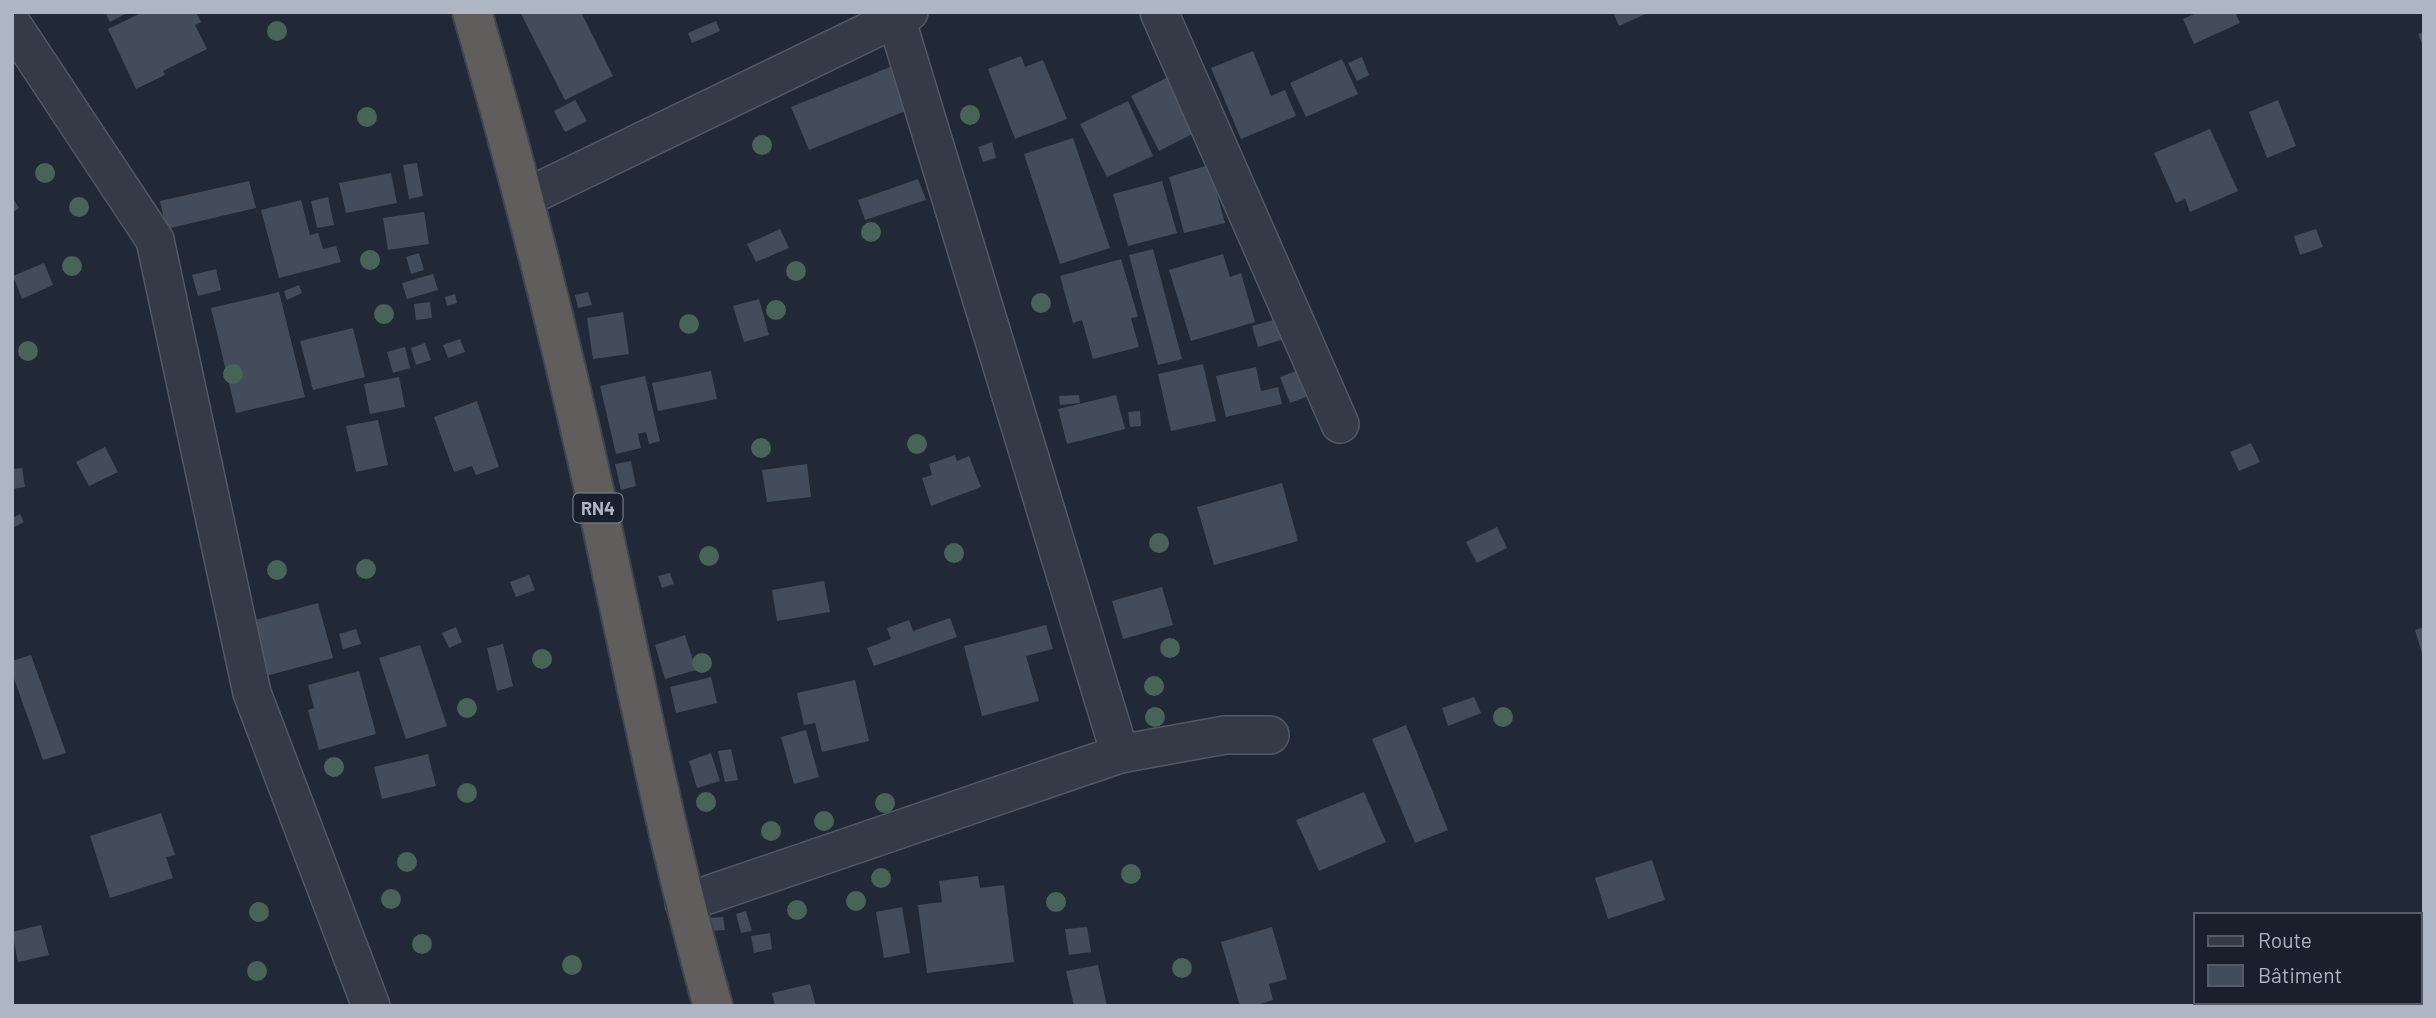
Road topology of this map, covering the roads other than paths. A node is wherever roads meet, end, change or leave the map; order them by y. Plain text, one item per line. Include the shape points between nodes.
1 (472, 12) edge
2 (1159, 12) edge
3 (902, 15) edge
4 (12, 24) edge
5 (525, 198) junction
6 (1340, 424) dead end
7 (1270, 734) dead end
8 (1120, 754) junction
9 (684, 903) junction
10 (371, 1006) edge
11 (713, 1006) edge

1 - 5 highway, RN4
2 - 6 street
3 - 5 street
3 - 8 street
4 - 10 street via 155,240 252,693
5 - 9 highway, RN4
7 - 8 street via 1225,734
8 - 9 street
9 - 11 highway, RN4

